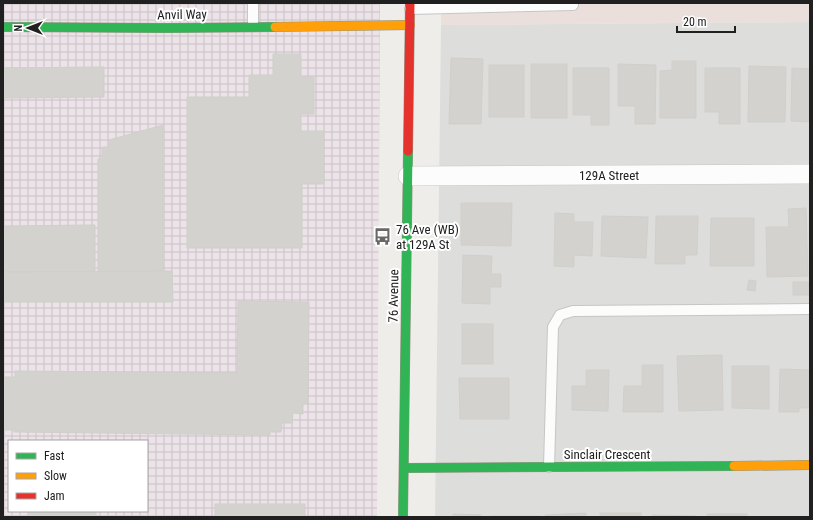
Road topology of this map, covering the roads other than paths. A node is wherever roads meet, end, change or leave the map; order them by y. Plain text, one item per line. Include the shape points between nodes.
1 (253, 3) edge
2 (573, 5) dead end
3 (410, 6) edge
4 (410, 25) junction
5 (253, 26) junction
6 (3, 27) edge
7 (810, 174) edge
8 (408, 176) junction
9 (810, 309) edge
10 (810, 465) edge
11 (549, 467) junction
12 (404, 468) junction
13 (404, 517) edge

1 - 5 lane
2 - 3 lane
3 - 4 street, 76 Avenue
4 - 5 street, Anvil Way
4 - 8 street, 76 Avenue
5 - 6 street, Anvil Way
7 - 8 street, 129A Street
8 - 12 street, 76 Avenue
9 - 11 lane via 573,311 560,315 553,327
10 - 11 street, Sinclair Crescent
11 - 12 street, Sinclair Crescent
12 - 13 street, 76 Avenue

